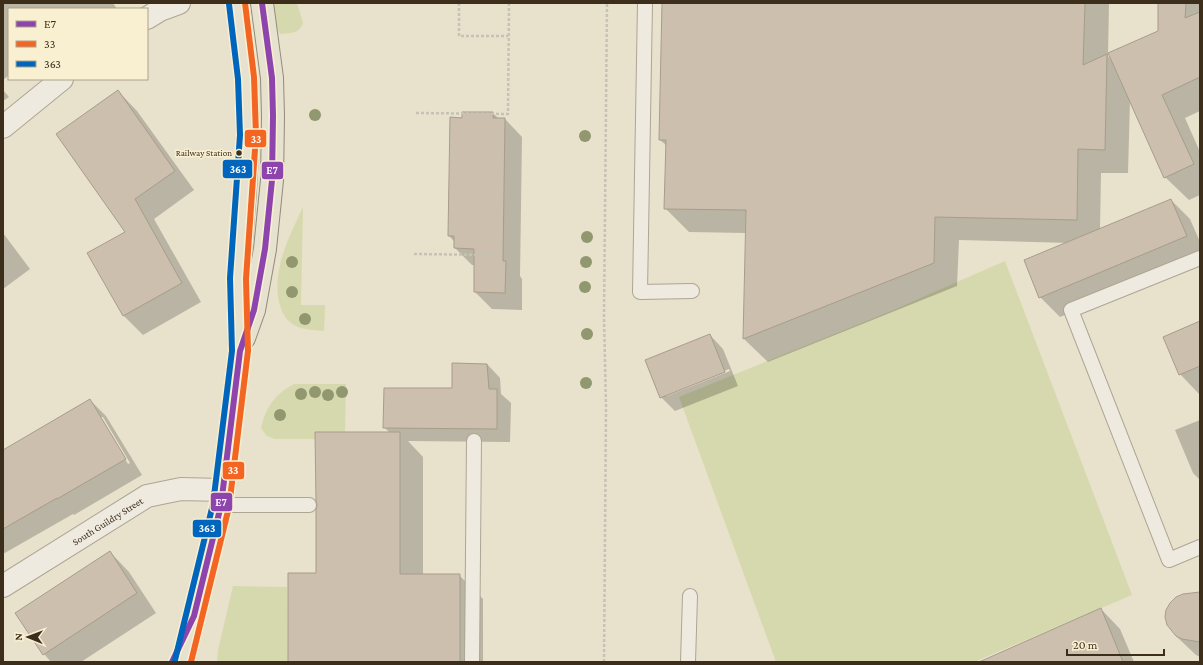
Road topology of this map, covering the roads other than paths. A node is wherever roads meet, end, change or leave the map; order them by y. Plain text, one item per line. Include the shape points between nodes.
1 (179, 3) edge
2 (237, 3) edge
3 (262, 3) edge
4 (645, 3) edge
5 (148, 17) edge
6 (61, 80) edge
7 (3, 127) edge
8 (1200, 258) edge
9 (692, 291) dead end
10 (240, 351) junction
11 (474, 441) dead end
12 (221, 498) junction
13 (309, 505) dead end
14 (1200, 547) edge
15 (3, 586) edge
16 (690, 596) dead end
17 (194, 616) junction
18 (172, 662) edge
19 (184, 662) edge
20 (472, 662) edge
21 (688, 662) edge

1 - 5 street
2 - 10 main road via 246,78 248,135 238,278
3 - 10 main road via 272,78 271,186 265,249 255,303
4 - 9 lane via 640,292
6 - 7 street
8 - 14 lane via 1070,310 1169,560
10 - 12 main road
11 - 20 lane
12 - 13 lane
12 - 15 street, South Guildry Street via 181,489 147,496
12 - 17 main road
16 - 21 lane
17 - 18 main road
17 - 19 main road

